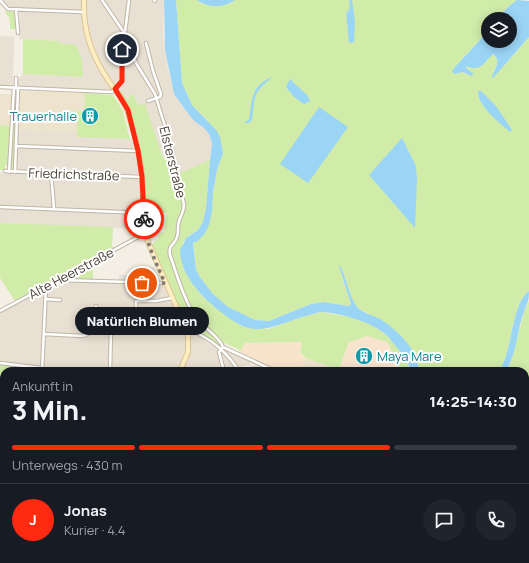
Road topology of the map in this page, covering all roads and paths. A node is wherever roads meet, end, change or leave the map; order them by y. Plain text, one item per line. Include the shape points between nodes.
1 (0, 0) edge
2 (84, 0) edge
3 (102, 0) edge
4 (129, 0) edge
5 (16, 9) junction
6 (84, 12) junction
7 (18, 33) dead end
8 (125, 34) junction
9 (146, 43) dead end
10 (16, 78) dead end
11 (0, 87) edge
12 (16, 88) junction
13 (115, 89) junction
14 (156, 98) junction
15 (148, 101) dead end
16 (16, 146) junction
17 (138, 151) junction
18 (5, 172) dead end
19 (9, 172) junction
20 (16, 172) junction
21 (51, 173) junction
22 (142, 177) junction
23 (0, 207) edge
24 (54, 208) junction
25 (144, 213) junction
26 (142, 235) dead end
27 (58, 280) junction
28 (165, 283) junction
29 (46, 286) junction
30 (172, 298) junction
31 (46, 299) junction
32 (60, 300) dead end
33 (96, 306) dead end
34 (136, 308) dead end
35 (0, 311) edge
36 (96, 330) junction
37 (111, 330) junction
38 (188, 333) junction
39 (44, 334) junction
40 (222, 348) junction
41 (0, 363) edge
42 (24, 367) edge
43 (42, 367) edge
44 (110, 367) edge
45 (182, 367) edge
46 (223, 367) edge
47 (236, 367) edge
48 (266, 367) edge

1 - 5 street via 8,9
2 - 6 street
3 - 8 street, Elsterstraße
4 - 8 street
5 - 6 street
5 - 7 street
6 - 13 street via 91,50
8 - 13 street via 122,49 122,81
8 - 14 street, Elsterstraße via 136,63
9 - 14 street via 161,94
10 - 12 street
11 - 12 street
12 - 13 street via 98,92 112,92
12 - 16 street
12 - 19 street
13 - 17 street via 128,110
14 - 15 street
14 - 40 street, Elsterstraße via 173,155 184,205 177,238 170,247 170,255 192,311 220,342
16 - 17 street
16 - 20 street
17 - 22 street
18 - 19 street, Friedrichstraße
19 - 20 street, Friedrichstraße
20 - 21 street, Friedrichstraße
21 - 22 street, Friedrichstraße
21 - 24 street
22 - 25 street
23 - 24 street
24 - 25 street
25 - 28 street via 148,242
26 - 27 street, Alte Heerstraße
27 - 28 street
27 - 29 street, Alte Heerstraße
28 - 30 street
29 - 31 street
29 - 35 street, Alte Heerstraße
30 - 34 street via 136,301
30 - 38 street
31 - 32 street
31 - 39 street
33 - 36 street
36 - 37 street
36 - 39 street via 83,336
37 - 38 street
37 - 44 street
38 - 40 street via 197,333
38 - 45 street via 188,352
39 - 43 street
40 - 46 street via 219,352
40 - 47 street
40 - 48 street
41 - 42 street

